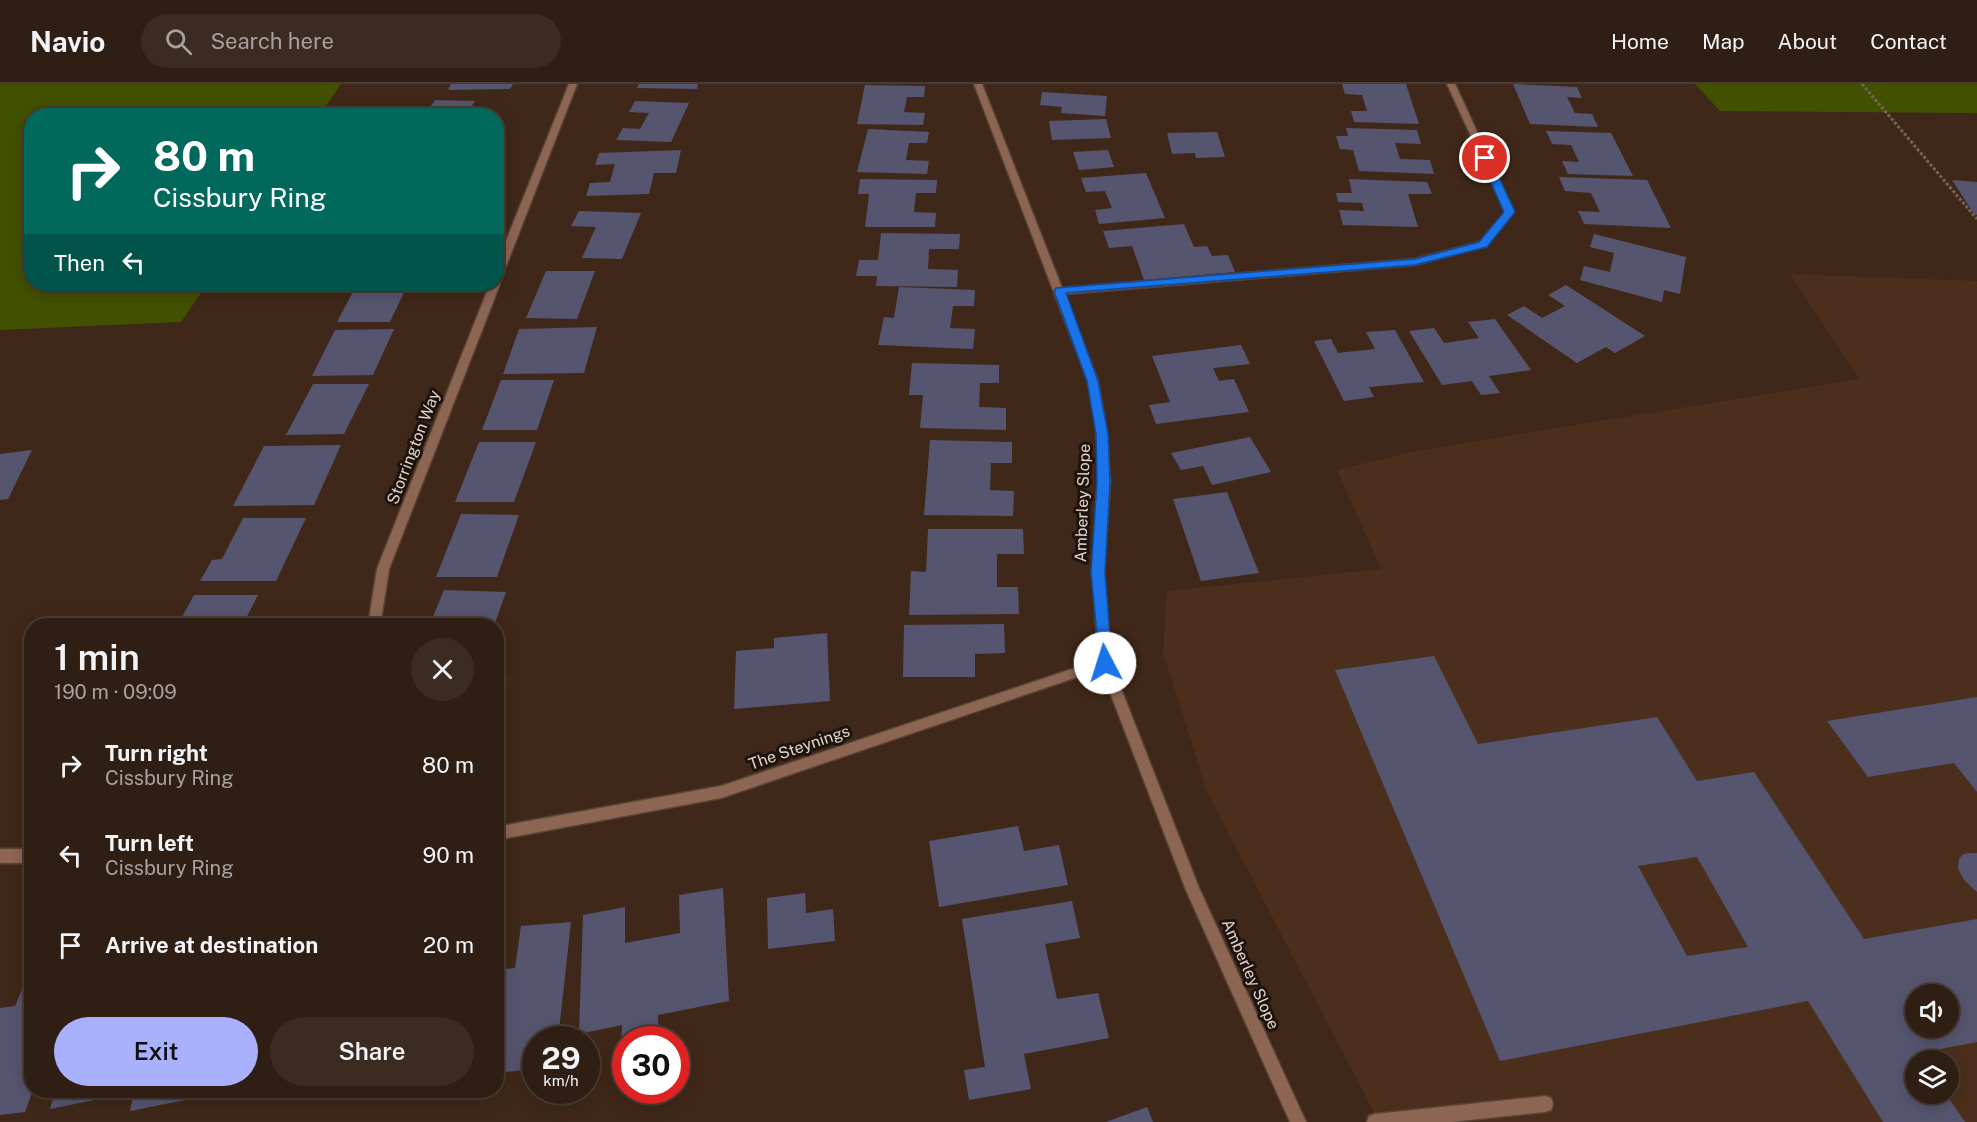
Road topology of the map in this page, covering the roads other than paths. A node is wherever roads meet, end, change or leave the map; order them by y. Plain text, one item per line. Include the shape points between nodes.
1 (573, 84) edge
2 (978, 84) edge
3 (1451, 84) edge
4 (504, 259) edge
5 (492, 291) edge
6 (1060, 291) junction
7 (375, 618) edge
8 (1105, 663) junction
9 (504, 833) edge
10 (0, 856) edge
11 (24, 856) edge
12 (1545, 1104) dead end
13 (1298, 1122) edge
14 (1375, 1122) edge

1 - 4 street
2 - 6 street, Amberley Slope
3 - 6 street via 1510,212 1483,244 1415,262
5 - 7 street, Storrington Way via 382,568
6 - 8 street, Amberley Slope via 1093,381 1102,434 1104,482 1098,572
8 - 9 street, The Steynings via 721,792
8 - 13 street, Amberley Slope via 1193,890
10 - 11 street
12 - 14 street

